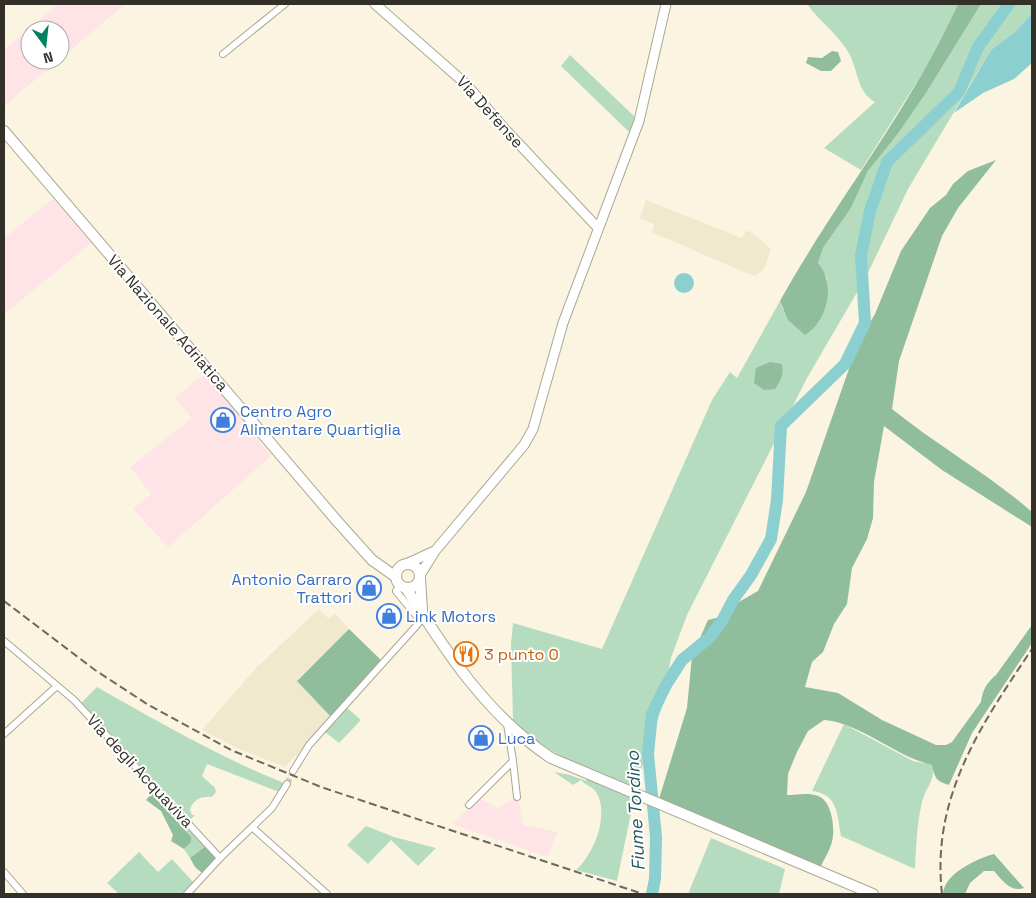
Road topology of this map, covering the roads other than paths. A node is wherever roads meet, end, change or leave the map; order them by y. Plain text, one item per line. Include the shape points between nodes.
1 (285, 4) edge
2 (374, 4) edge
3 (666, 4) edge
4 (223, 54) dead end
5 (4, 131) edge
6 (598, 228) junction
7 (435, 551) junction
8 (372, 560) junction
9 (404, 565) junction
10 (420, 577) junction
11 (400, 584) junction
12 (423, 616) junction
13 (4, 641) edge
14 (57, 686) junction
15 (510, 727) junction
16 (4, 734) edge
17 (514, 761) junction
18 (293, 771) tunnel mouth
19 (287, 784) tunnel mouth
20 (517, 797) dead end
21 (468, 805) dead end
22 (253, 828) junction
23 (220, 858) junction
24 (4, 872) edge
25 (23, 894) edge
26 (187, 894) edge
27 (327, 894) edge
28 (873, 894) edge

1 - 4 street
2 - 6 main road, Via Defense via 467,85
3 - 6 main road via 639,121
5 - 8 main road, Via Nazionale Adriatica
6 - 7 main road via 563,323 533,429 524,445
7 - 9 main road
7 - 10 main road
8 - 9 main road
8 - 11 main road, Via Nazionale Adriatica
9 - 10 main road via 417,568
9 - 11 main road via 397,570
10 - 11 main road via 414,586
10 - 12 main road
11 - 12 main road, Via Nazionale Adriatica
11 - 18 street via 396,591 418,618 418,624 309,745
12 - 15 main road, Via Nazionale Adriatica via 472,685
13 - 14 street, Via degli Acquaviva
14 - 16 street
14 - 23 street, Via degli Acquaviva via 74,700
15 - 17 street
15 - 28 main road, Via Nazionale Adriatica via 551,758 588,776
17 - 20 street
17 - 21 street
19 - 22 street via 272,808
22 - 23 street
22 - 27 street
23 - 26 street
24 - 25 street

